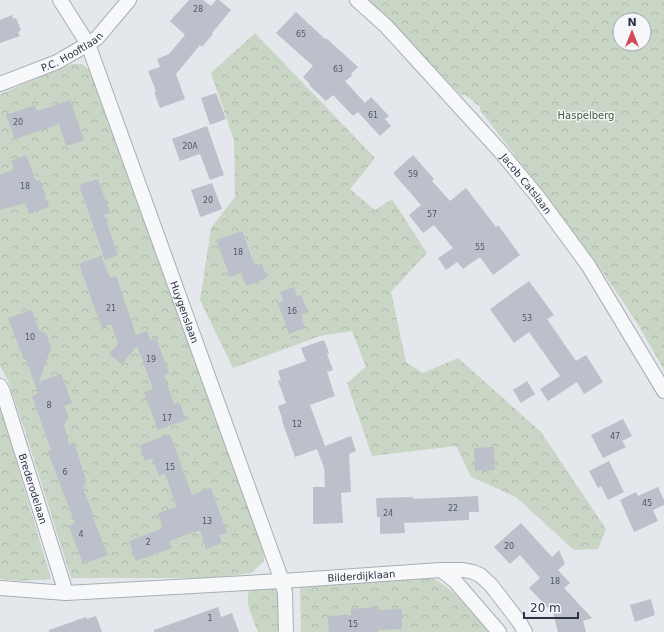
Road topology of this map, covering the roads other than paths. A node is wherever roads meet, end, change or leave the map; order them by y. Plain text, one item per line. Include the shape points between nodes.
1 (60, 0) edge
2 (130, 0) edge
3 (357, 0) edge
4 (88, 44) junction
5 (0, 84) edge
6 (0, 386) edge
7 (664, 391) edge
8 (441, 570) junction
9 (282, 580) junction
10 (0, 588) edge
11 (66, 592) junction
12 (286, 632) edge
13 (499, 632) edge
14 (525, 632) edge

1 - 4 street, Huygenslaan
2 - 4 street, P.C. Hooftlaan via 97,38
3 - 7 street, Jacob Catslaan via 386,26 500,151 538,197 588,265
4 - 5 street, P.C. Hooftlaan via 57,62
4 - 9 street, Huygenslaan
6 - 11 street, Brederodelaan
8 - 9 street, Bilderdijklaan
8 - 13 street via 455,580
8 - 14 street, Bilderdijklaan via 463,570 480,575 520,622
9 - 11 street
9 - 12 street, Huygenslaan
10 - 11 street

